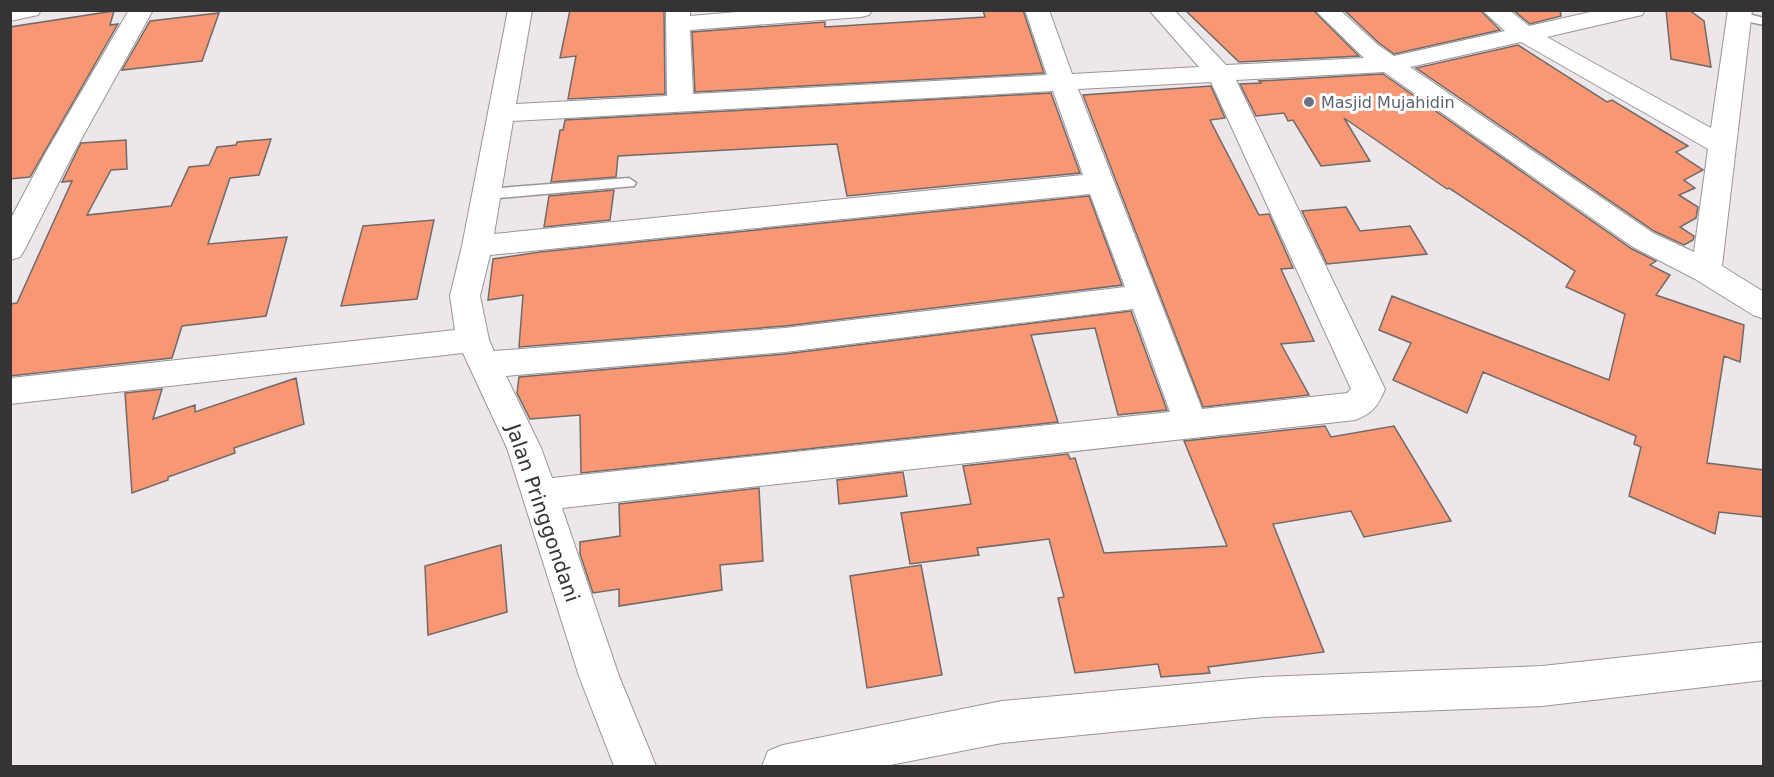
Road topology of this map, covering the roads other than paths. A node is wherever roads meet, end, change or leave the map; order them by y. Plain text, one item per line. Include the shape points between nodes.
1 (30, 10) edge
2 (141, 10) edge
3 (520, 10) edge
4 (861, 10) edge
5 (1037, 10) edge
6 (1160, 10) edge
7 (1326, 10) edge
8 (1493, 10) edge
9 (1625, 11) edge
10 (10, 14) edge
11 (1748, 16) edge
12 (678, 17) edge
13 (1524, 34) junction
14 (1390, 64) junction
15 (1221, 75) junction
16 (1062, 83) junction
17 (680, 104) junction
18 (502, 113) junction
19 (1722, 145) junction
20 (629, 183) dead end
21 (1101, 183) junction
22 (10, 191) edge
23 (40, 192) junction
24 (487, 194) junction
25 (477, 246) junction
26 (10, 249) edge
27 (1706, 271) junction
28 (1145, 297) junction
29 (1764, 306) edge
30 (479, 352) junction
31 (10, 391) edge
32 (1191, 423) junction
33 (539, 495) junction
34 (1764, 661) edge
35 (635, 766) edge
36 (783, 766) edge

1 - 10 street
2 - 23 street
3 - 18 street, Jalan Pringgondani
4 - 12 street
5 - 16 street
6 - 15 street
7 - 14 street
8 - 13 street
9 - 13 street
11 - 19 street
12 - 17 street
13 - 14 street
13 - 19 street
14 - 15 street
14 - 27 street via 1643,240
15 - 16 street
15 - 32 street via 1368,389 1355,406
16 - 17 street
16 - 21 street
17 - 18 street
18 - 24 street, Jalan Pringgondani
19 - 27 street
20 - 24 lane
21 - 25 street
21 - 28 street
22 - 23 street
23 - 26 street
24 - 25 street, Jalan Pringgondani
25 - 30 street, Jalan Pringgondani via 465,296
27 - 29 street
28 - 30 street via 785,340
28 - 32 street
30 - 31 street
30 - 33 street, Jalan Pringgondani via 524,448
32 - 33 street
33 - 35 street, Jalan Pringgondani via 599,675
34 - 36 street via 1542,686 1264,697 1002,722

